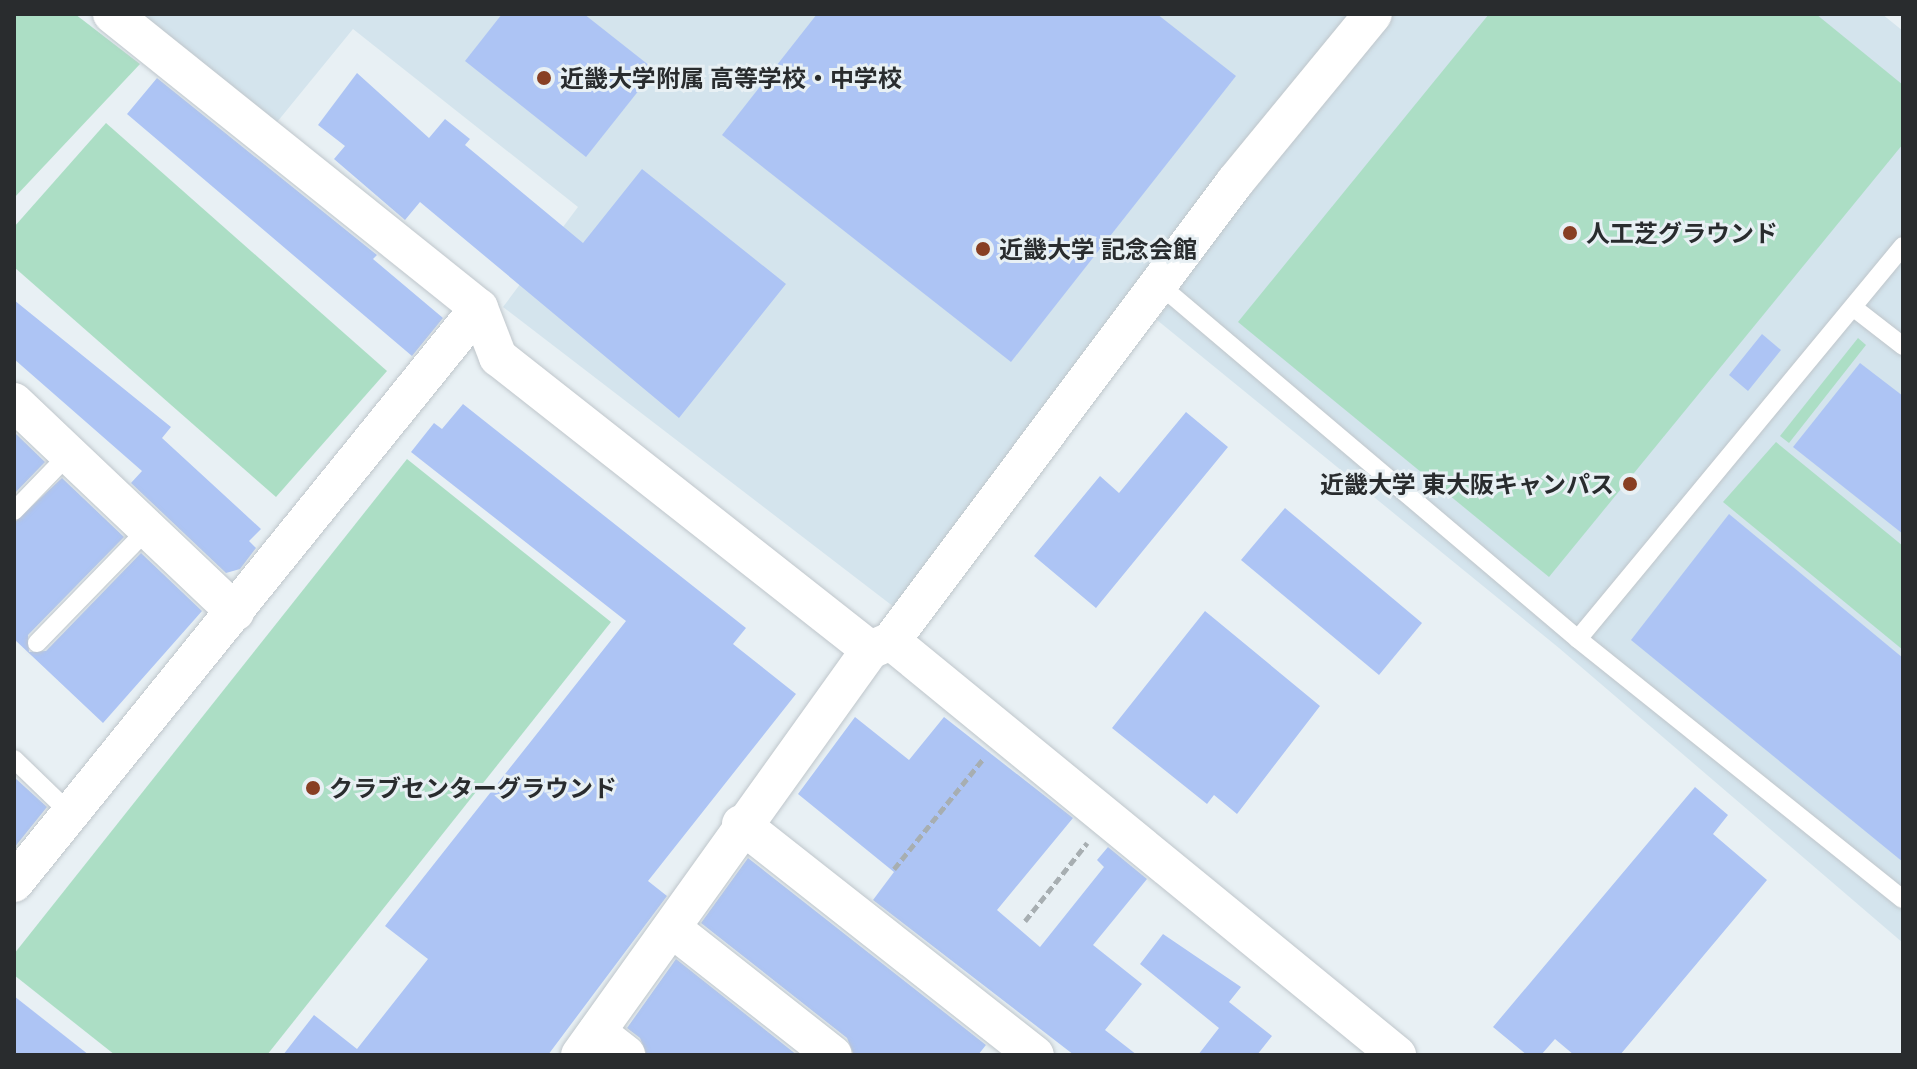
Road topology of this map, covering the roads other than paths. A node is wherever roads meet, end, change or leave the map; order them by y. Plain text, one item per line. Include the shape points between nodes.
1 (112, 14) edge
2 (1373, 14) edge
3 (1903, 246) edge
4 (1161, 286) junction
5 (479, 308) junction
6 (1854, 308) junction
7 (1903, 346) edge
8 (14, 402) edge
9 (69, 454) junction
10 (14, 511) edge
11 (148, 529) junction
12 (235, 612) junction
13 (1578, 639) junction
14 (37, 643) dead end
15 (881, 645) junction
16 (14, 759) edge
17 (71, 814) junction
18 (741, 824) junction
19 (14, 883) edge
20 (1903, 899) edge
21 (674, 930) junction
22 (601, 1047) edge
23 (1015, 1049) edge
24 (833, 1055) edge
25 (1397, 1055) edge

1 - 5 street
2 - 4 street via 1235,182
3 - 6 lane
4 - 13 lane
4 - 15 street
5 - 12 street
5 - 15 street via 498,357
6 - 7 lane
6 - 13 lane
8 - 9 street
9 - 10 lane
9 - 11 street
11 - 12 street
11 - 14 lane
12 - 17 street
13 - 20 lane
15 - 18 street
15 - 25 street via 1004,733
16 - 17 lane
17 - 19 street
18 - 21 street
18 - 23 street
21 - 22 street
21 - 24 street

